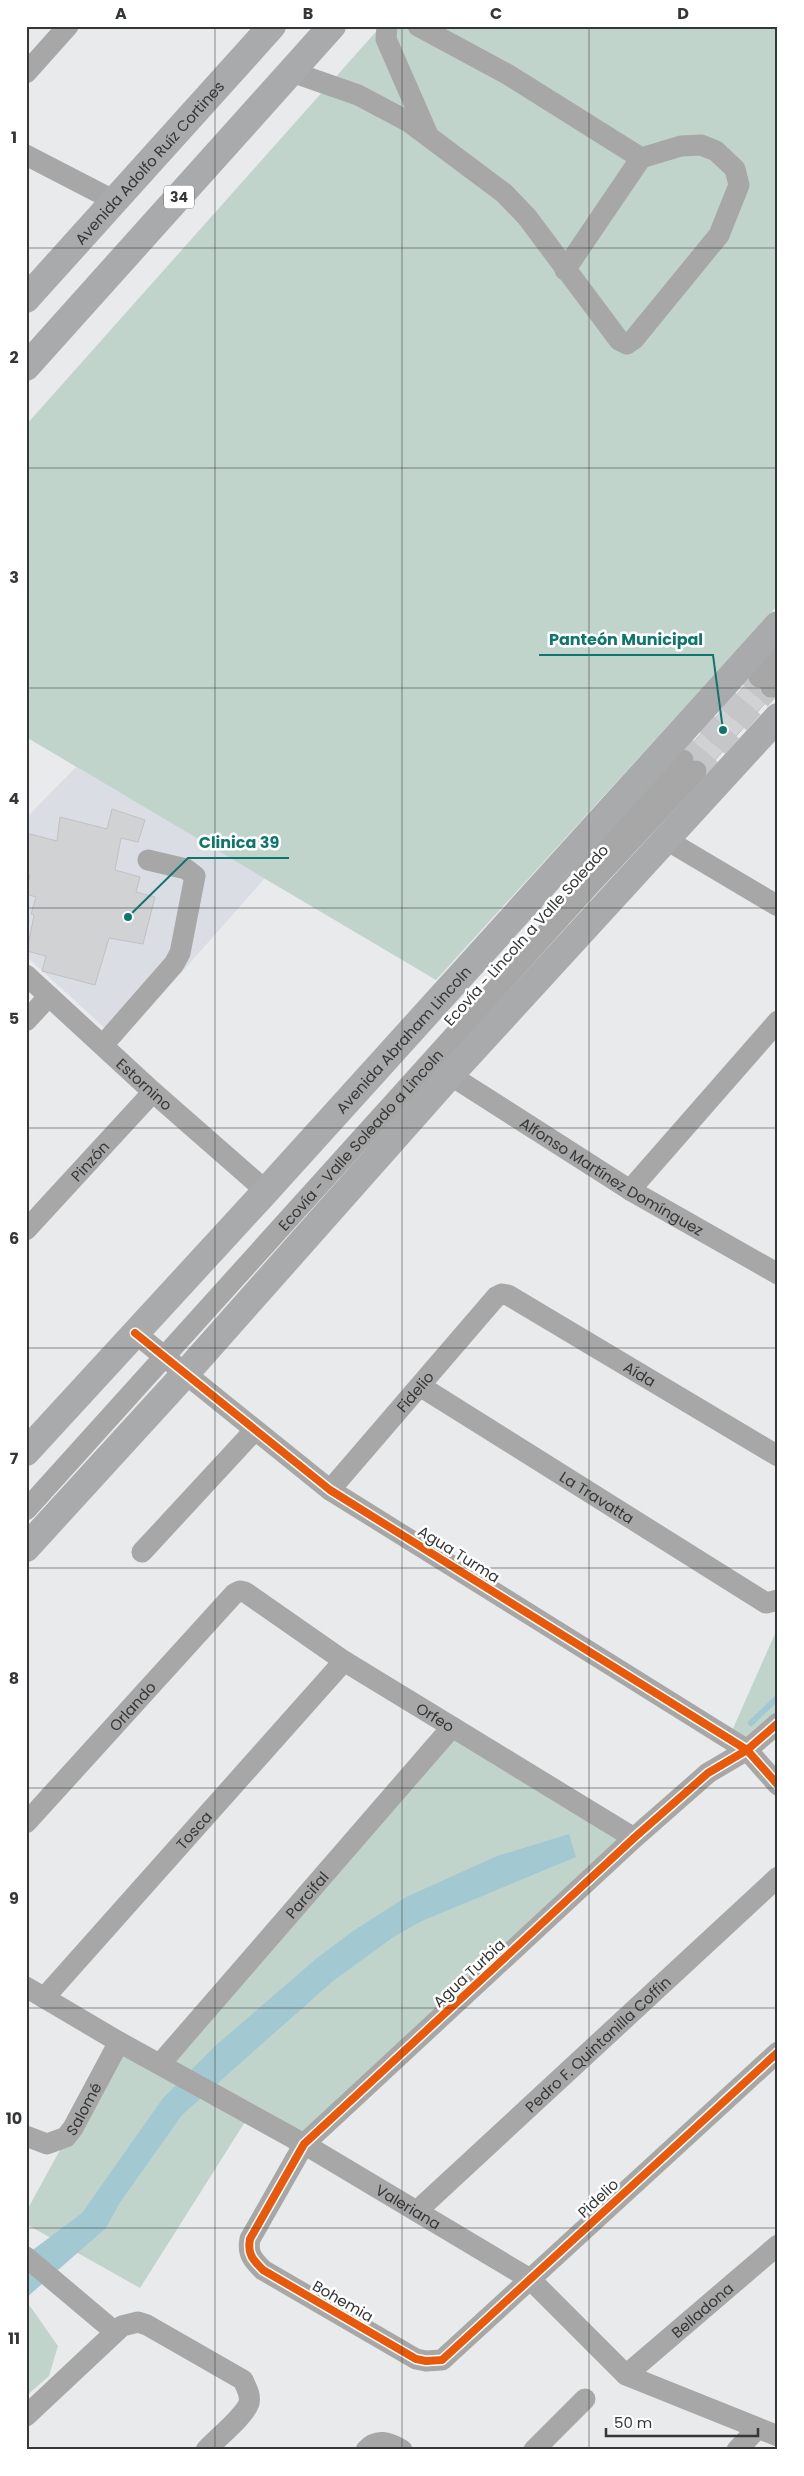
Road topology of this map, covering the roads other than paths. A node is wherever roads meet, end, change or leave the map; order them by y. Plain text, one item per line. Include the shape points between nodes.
1 (68, 26) edge
2 (272, 26) edge
3 (332, 26) edge
4 (386, 26) edge
5 (418, 26) edge
6 (292, 72) junction
7 (26, 73) edge
8 (430, 138) junction
9 (26, 155) edge
10 (641, 158) junction
11 (115, 201) junction
12 (565, 270) junction
13 (26, 299) edge
14 (26, 367) edge
15 (778, 625) edge
16 (778, 657) edge
17 (769, 682) tunnel mouth
18 (778, 716) edge
19 (690, 766) tunnel mouth
20 (665, 839) junction
21 (148, 860) dead end
22 (778, 906) edge
23 (26, 975) edge
24 (49, 996) junction
25 (26, 1021) edge
26 (778, 1021) edge
27 (103, 1045) junction
28 (450, 1075) junction
29 (153, 1092) junction
30 (630, 1190) junction
31 (266, 1191) junction
32 (26, 1230) edge
33 (778, 1274) edge
34 (502, 1294) joint
35 (151, 1346) junction
36 (186, 1374) junction
37 (420, 1386) junction
38 (255, 1430) junction
39 (26, 1452) edge
40 (778, 1456) edge
41 (26, 1488) edge
42 (330, 1490) junction
43 (26, 1510) edge
44 (26, 1548) edge
45 (142, 1552) dead end
46 (240, 1591) joint
47 (776, 1601) edge
48 (344, 1661) junction
49 (778, 1723) edge
50 (452, 1727) junction
51 (747, 1750) junction
52 (778, 1785) edge
53 (26, 1823) edge
54 (634, 1838) junction
55 (778, 1877) edge
56 (26, 1987) edge
57 (44, 1998) junction
58 (119, 2042) junction
59 (778, 2052) edge
60 (160, 2064) junction
61 (26, 2136) edge
62 (304, 2144) junction
63 (417, 2211) junction
64 (778, 2245) edge
65 (248, 2248) joint
66 (26, 2256) edge
67 (530, 2279) junction
68 (115, 2332) junction
69 (434, 2361) joint
70 (626, 2375) junction
71 (585, 2400) dead end
72 (26, 2416) edge
73 (757, 2429) junction
74 (778, 2436) edge
75 (372, 2446) edge
76 (206, 2450) edge
77 (402, 2450) edge
78 (534, 2450) edge
79 (737, 2450) edge

1 - 7 street
2 - 11 main road, Avenida Adolfo Ruíz Cortines
3 - 6 main road, 34
4 - 8 street via 386,39
5 - 10 street via 508,74
6 - 8 street via 358,95 409,122
6 - 14 main road, 34
8 - 12 street via 504,193 527,217
9 - 11 street
10 - 12 street
10 - 12 street via 681,146 701,145 716,151 735,169 739,185 719,235 627,344 619,340
11 - 13 main road, Avenida Adolfo Ruíz Cortines
15 - 31 main road, Avenida Abraham Lincoln
16 - 17 street
18 - 20 main road
19 - 35 street, Ecovía - Lincoln a Valle Soleado
20 - 22 street
20 - 28 main road
21 - 27 street via 186,869 195,876 180,953
23 - 24 street, Estornino
24 - 25 street
24 - 27 street, Estornino
26 - 30 street
27 - 29 street, Estornino
28 - 30 street, Alfonso Martínez Domínguez
28 - 36 main road
29 - 31 street, Estornino
29 - 32 street, Pinzón
30 - 33 street, Alfonso Martínez Domínguez
31 - 35 main road, Avenida Abraham Lincoln
34 - 37 street, Fidelio
34 - 40 street, Aída
35 - 36 street, Agua Turma
35 - 39 main road, Avenida Abraham Lincoln
35 - 41 street, Ecovía - Lincoln a Valle Soleado
35 - 43 street
36 - 38 street, Agua Turma
36 - 44 main road
37 - 42 street, Fidelio
37 - 47 street, La Travatta via 766,1603
38 - 42 street, Agua Turma
38 - 45 street
42 - 51 street, Agua Turma
46 - 48 street, Orfeo
46 - 53 street, Orlando
48 - 50 street, Orfeo
48 - 57 street, Tosca
49 - 51 street, Agua Turbia
50 - 54 street, Orfeo
50 - 60 street, Parcifal
51 - 52 street, Agua Turma
51 - 54 street, Agua Turbia via 708,1773
54 - 62 street, Agua Turbia
55 - 63 street, Pedro F. Quintanilla Coffin
56 - 57 street, Valeriana
57 - 58 street, Valeriana
58 - 60 street, Valeriana
58 - 61 street, Salomé via 66,2137 47,2144
59 - 67 street, Pidelio
60 - 62 street, Valeriana
62 - 63 street, Valeriana
62 - 65 street, Agua Turbia via 250,2239
63 - 67 street, Valeriana
64 - 70 street, Belladona
65 - 69 street, Bohemia via 252,2259 263,2270 416,2359
66 - 68 street
67 - 69 street, Pidelio via 449,2355
67 - 70 street, Valeriana
68 - 72 street
68 - 76 street via 130,2323 147,2325 243,2380 248,2389 247,2407
70 - 73 street, Valeriana
71 - 78 street
73 - 74 street, Valeriana
73 - 79 street
75 - 77 street via 386,2442

